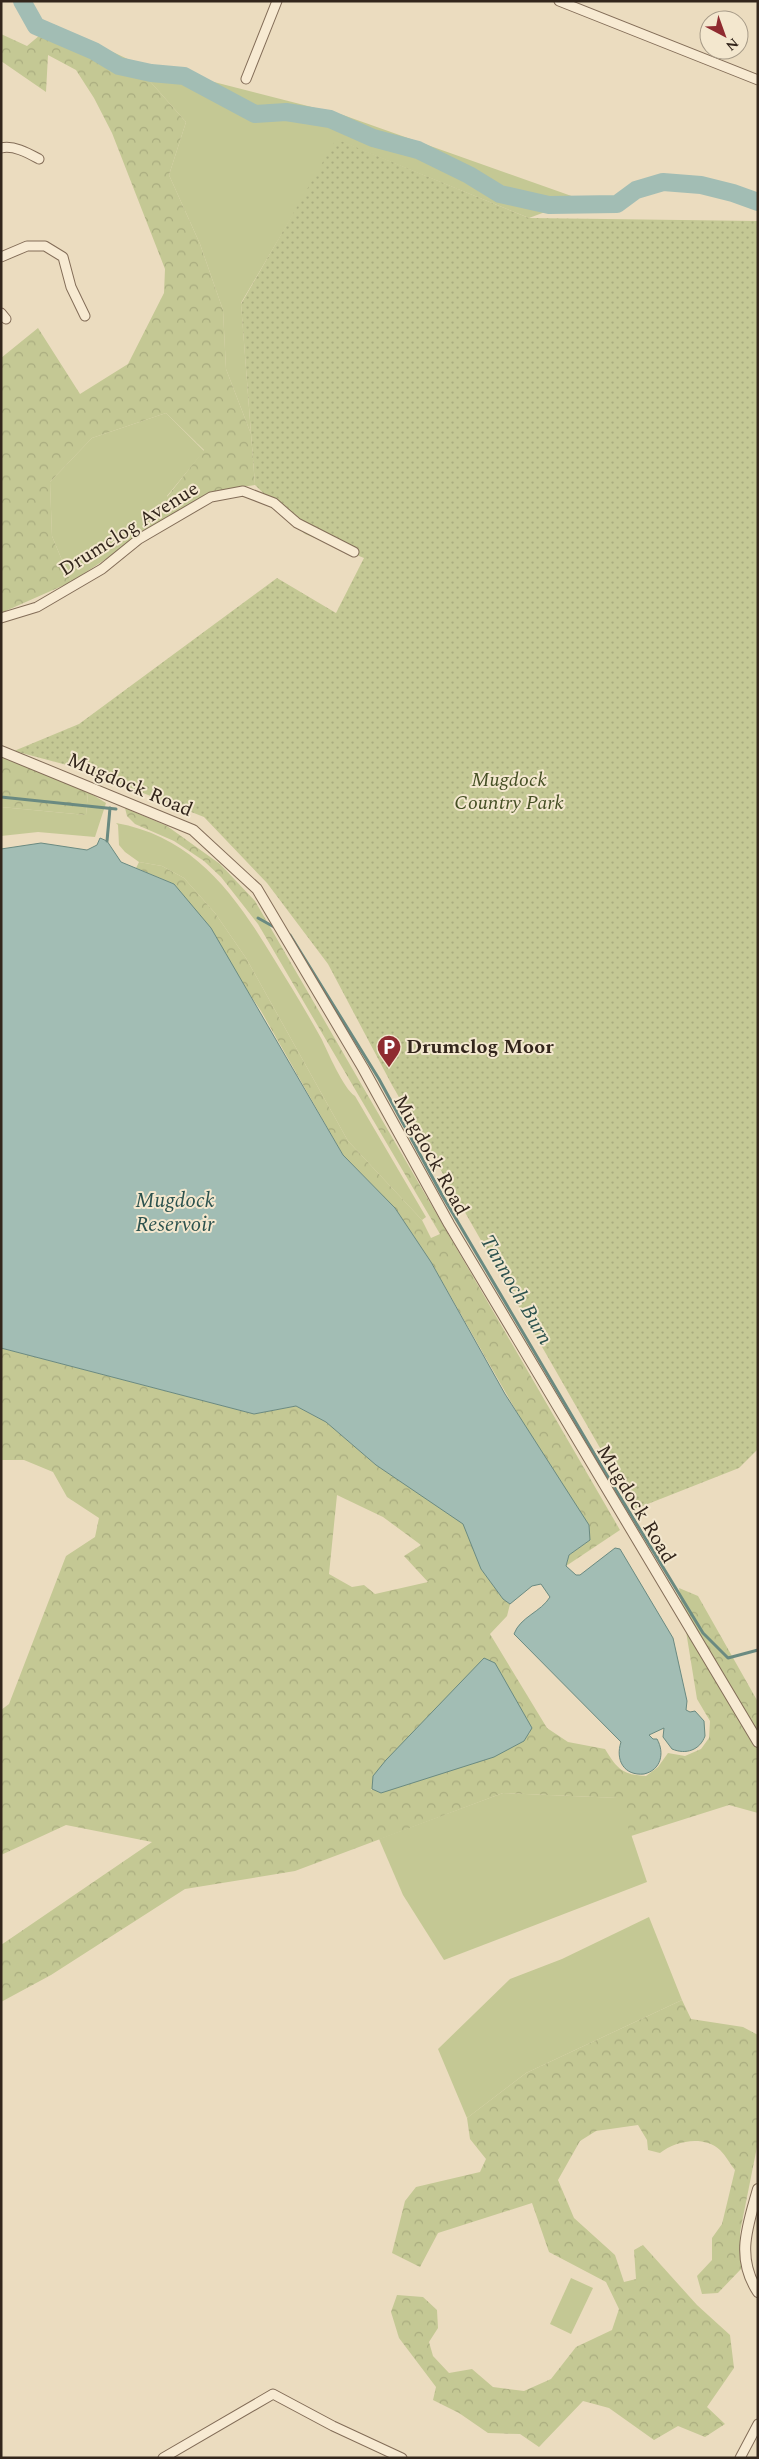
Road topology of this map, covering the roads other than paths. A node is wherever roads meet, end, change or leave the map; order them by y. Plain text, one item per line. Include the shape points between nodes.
1 (277, 1) edge
2 (559, 1) edge
3 (246, 79) dead end
4 (758, 80) edge
5 (1, 148) edge
6 (39, 159) dead end
7 (1, 257) edge
8 (85, 316) dead end
9 (354, 552) dead end
10 (1, 618) edge
11 (1, 751) edge
12 (758, 1742) edge
13 (758, 2189) edge
14 (758, 2292) edge
15 (758, 2424) edge
16 (163, 2458) edge
17 (402, 2458) edge
18 (740, 2458) edge

1 - 3 street
2 - 4 street
5 - 6 street via 23,151
7 - 8 street via 27,246 45,246 63,257 71,286
9 - 10 street, Drumclog Avenue via 297,524 274,503 243,491 211,497 139,539 102,569 37,606
11 - 12 street, Mugdock Road via 193,830 257,889 450,1224
13 - 14 street via 744,2239 746,2264
15 - 18 street
16 - 17 street via 273,2394

